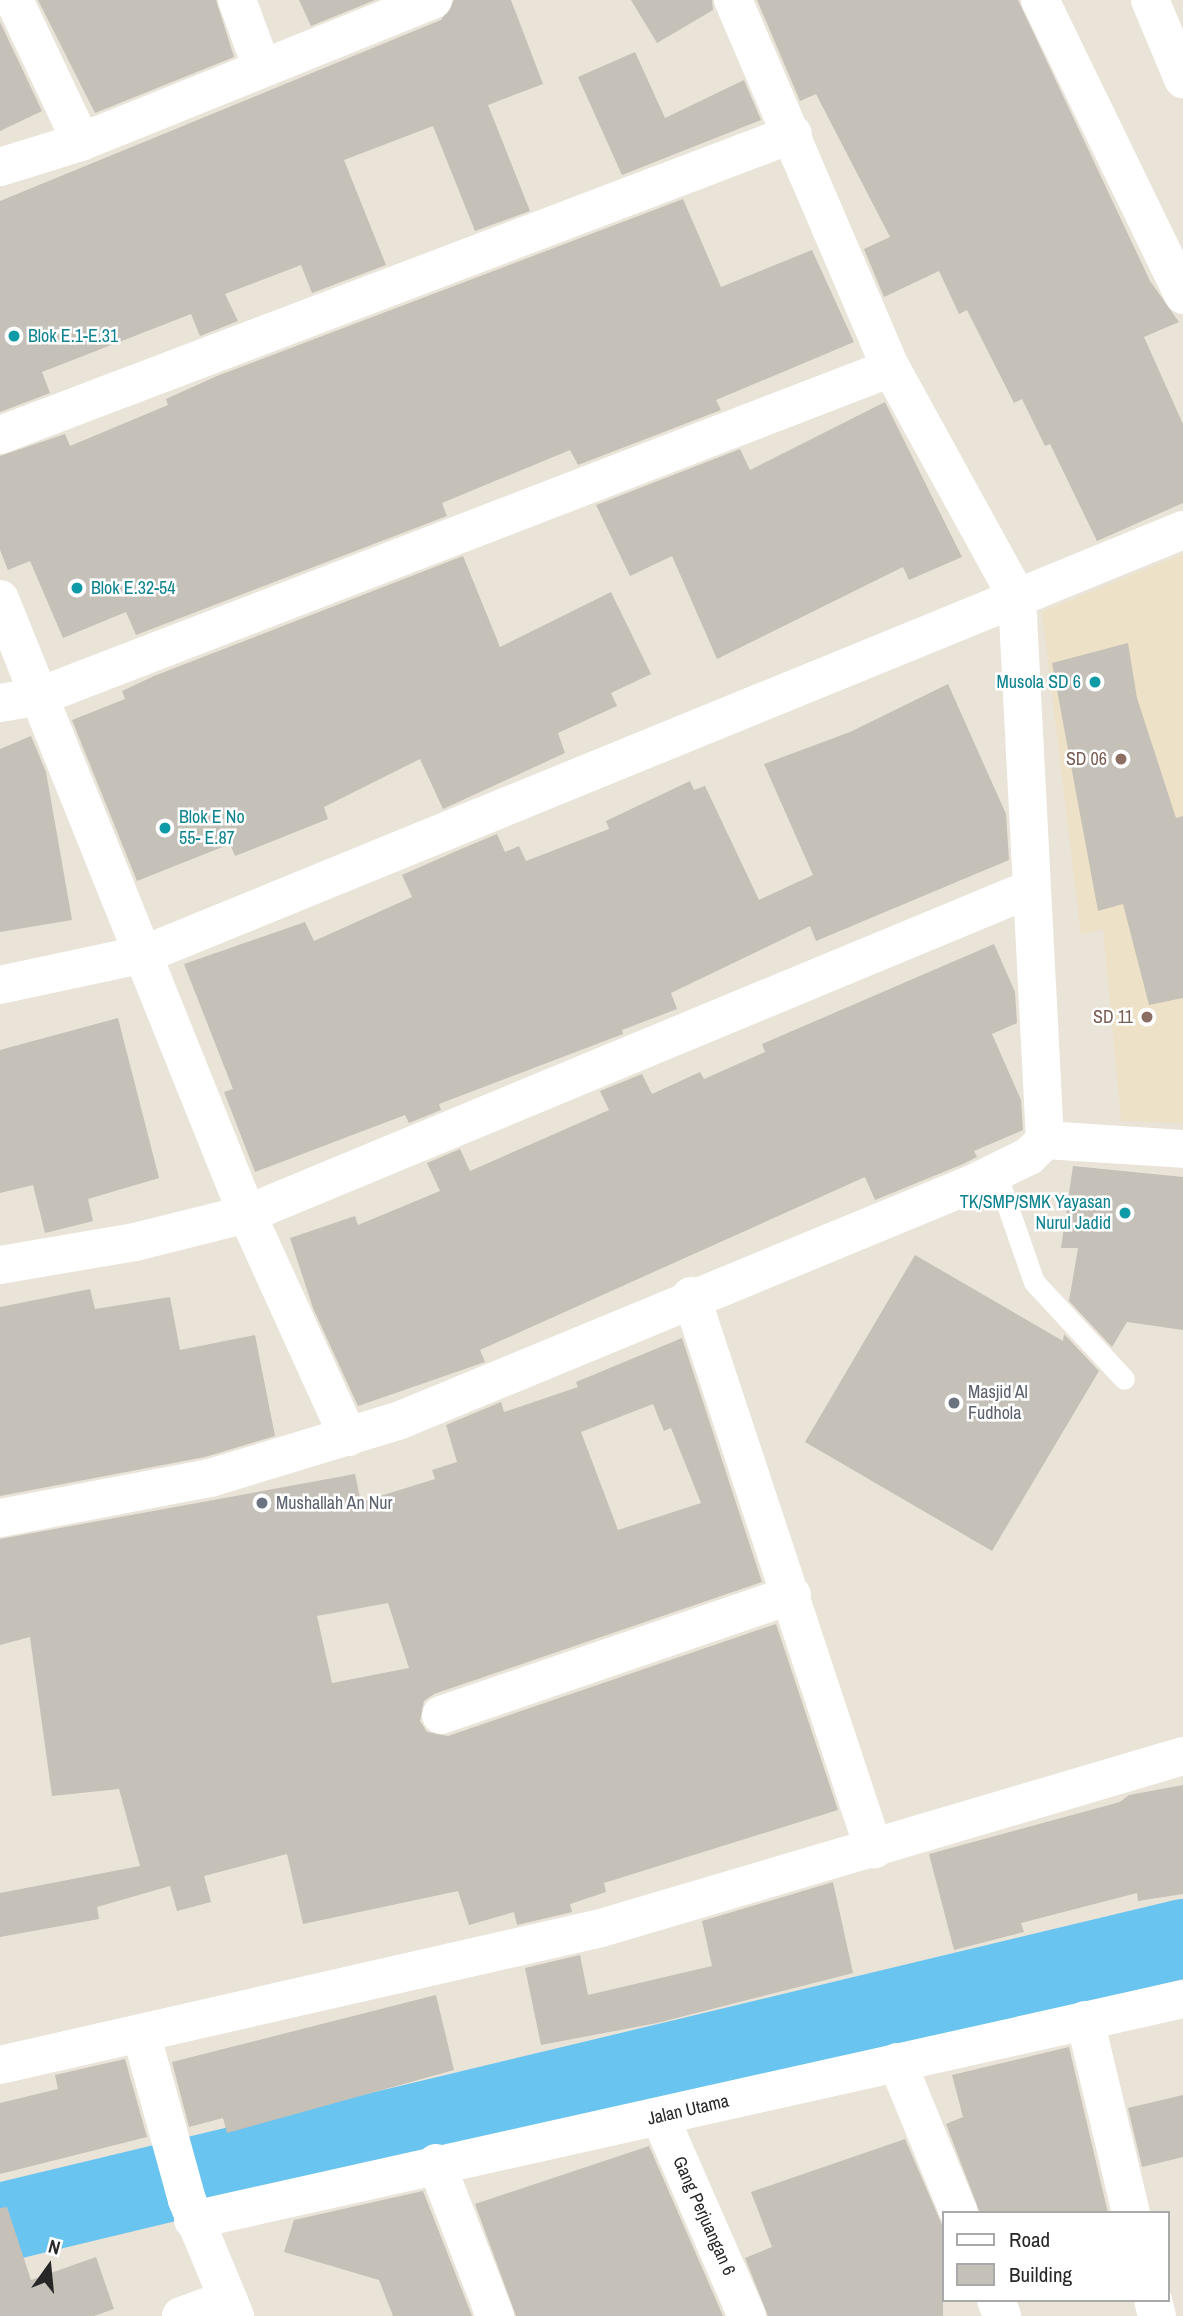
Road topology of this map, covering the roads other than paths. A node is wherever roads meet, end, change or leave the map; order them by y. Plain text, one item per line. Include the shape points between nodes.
1 (14, 0) edge
2 (237, 0) edge
3 (433, 0) edge
4 (733, 0) edge
5 (1041, 0) edge
6 (1150, 0) edge
7 (262, 68) junction
8 (1183, 79) edge
9 (793, 134) junction
10 (81, 142) junction
11 (0, 167) edge
12 (1183, 295) edge
13 (891, 368) junction
14 (0, 435) edge
15 (1183, 530) edge
16 (1017, 597) junction
17 (0, 599) edge
18 (40, 696) junction
19 (0, 703) edge
20 (1030, 889) junction
21 (145, 954) junction
22 (0, 985) edge
23 (1045, 1140) junction
24 (1183, 1149) edge
25 (996, 1173) junction
26 (247, 1214) junction
27 (0, 1265) edge
28 (691, 1296) junction
29 (1124, 1379) dead end
30 (348, 1437) junction
31 (0, 1518) edge
32 (792, 1595) junction
33 (442, 1715) dead end
34 (1183, 1756) edge
35 (874, 1850) junction
36 (1183, 1999) edge
37 (1085, 2020) junction
38 (141, 2034) junction
39 (897, 2062) junction
40 (0, 2065) edge
41 (660, 2117) junction
42 (436, 2163) junction
43 (190, 2210) junction
44 (958, 2211) edge
45 (1131, 2211) edge
46 (231, 2307) edge
47 (181, 2316) edge
48 (495, 2316) edge
49 (747, 2316) edge

1 - 10 street
2 - 7 street
3 - 7 street
4 - 9 street
5 - 12 street
6 - 8 street
7 - 10 street
9 - 13 street
9 - 14 street
10 - 11 street
13 - 16 street
13 - 18 street
15 - 16 street
16 - 20 street
16 - 21 street
17 - 18 street
18 - 19 street
18 - 21 street
20 - 23 street via 1044,1041
20 - 26 street
21 - 22 street
21 - 26 street
23 - 24 street
23 - 25 street
25 - 28 street
25 - 29 lane via 1034,1282
26 - 27 street via 135,1242
26 - 30 street
28 - 30 street via 398,1421
28 - 32 street
30 - 31 street via 209,1478
32 - 33 street
32 - 35 street
34 - 35 street
35 - 38 street via 470,1961
36 - 37 street, Jalan Utama
37 - 39 street, Jalan Utama
37 - 45 street
38 - 40 street
38 - 43 street
39 - 41 street, Jalan Utama
39 - 44 street
41 - 42 street, Jalan Utama
41 - 49 street, Gang Perjuangan 6
42 - 43 street, Jalan Utama
42 - 48 street
43 - 46 street
46 - 47 street

